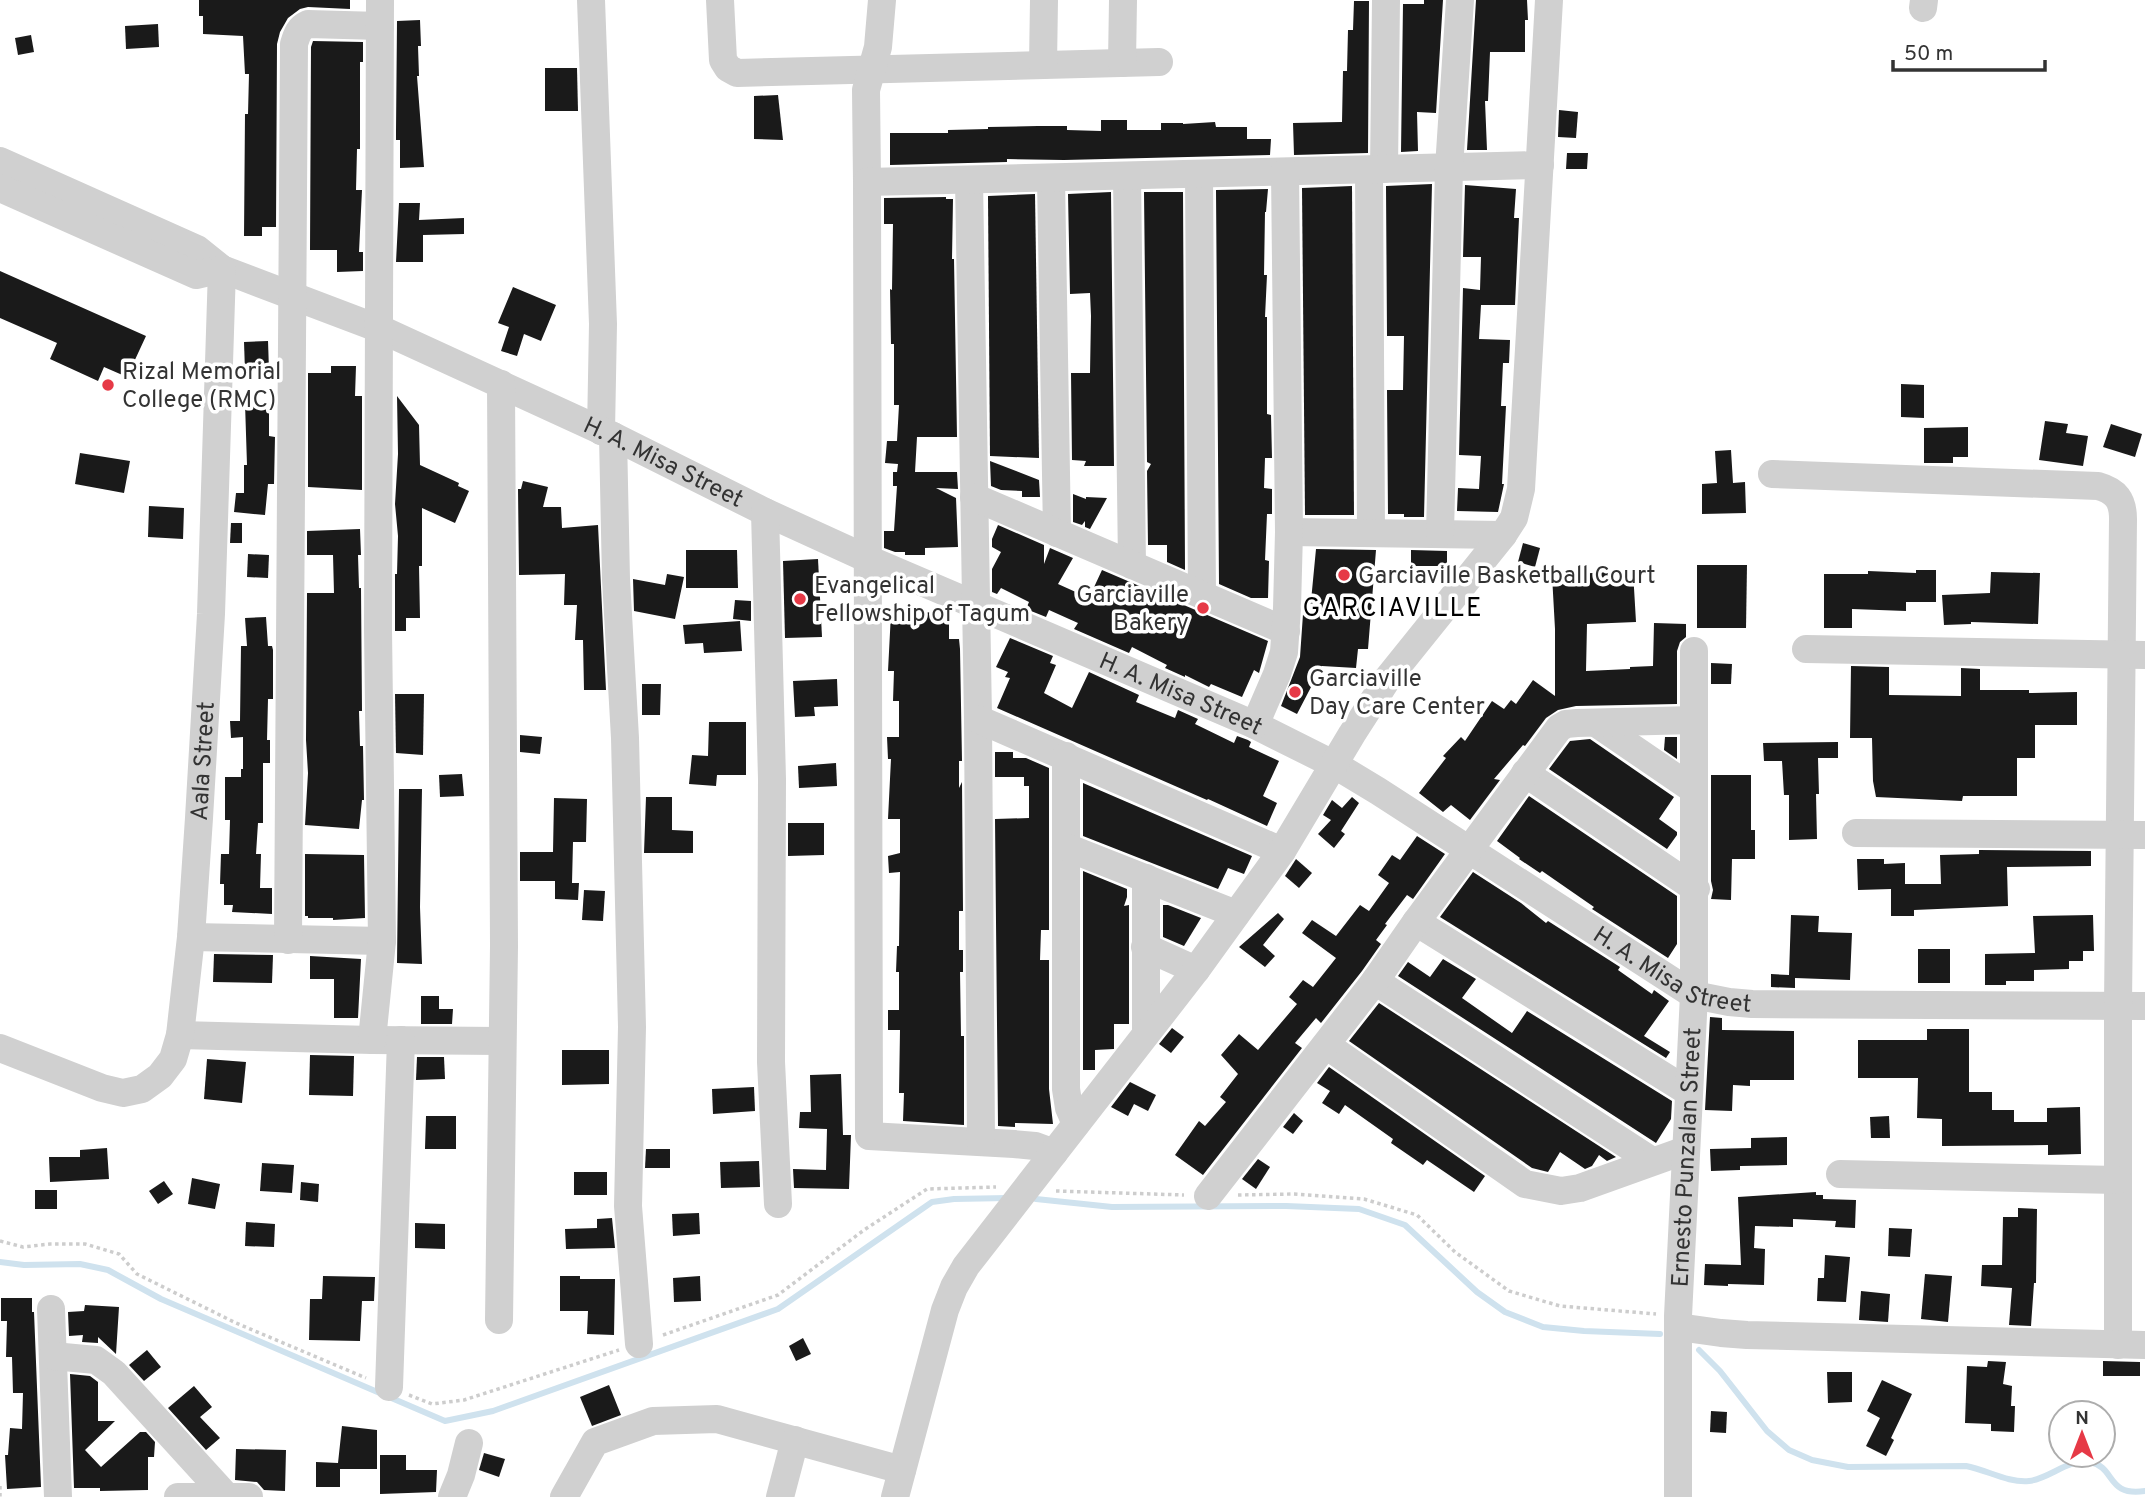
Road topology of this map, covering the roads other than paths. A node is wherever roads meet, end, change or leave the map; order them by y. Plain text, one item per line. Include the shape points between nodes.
1 (591, 0) edge
2 (720, 0) edge
3 (882, 0) edge
4 (1044, 0) edge
5 (1123, 0) edge
6 (1386, 0) edge
7 (1460, 0) edge
8 (1549, 0) edge
9 (380, 13) edge
10 (1159, 62) dead end
11 (1122, 63) junction
12 (1043, 65) junction
13 (871, 69) junction
14 (0, 161) edge
15 (1540, 165) junction
16 (1449, 168) junction
17 (1377, 170) junction
18 (1285, 172) junction
19 (1199, 174) junction
20 (1127, 176) junction
21 (1051, 178) junction
22 (969, 180) junction
23 (867, 183) junction
24 (0, 188) edge
25 (205, 265) junction
26 (293, 296) junction
27 (380, 330) junction
28 (501, 384) junction
29 (607, 433) junction
30 (1772, 474) dead end
31 (974, 497) junction
32 (765, 513) junction
33 (1289, 532) junction
34 (1057, 533) junction
35 (1371, 533) junction
36 (1440, 533) junction
37 (1503, 535) junction
38 (868, 559) junction
39 (1132, 565) junction
40 (1202, 595) junction
41 (976, 606) junction
42 (1286, 631) junction
43 (1806, 649) dead end
44 (1694, 651) dead end
45 (2133, 655) edge
46 (978, 719) junction
47 (1694, 720) junction
48 (1596, 723) junction
49 (1255, 725) junction
50 (1066, 756) junction
51 (1335, 765) junction
52 (1525, 773) junction
53 (1694, 790) junction
54 (1856, 833) dead end
55 (2132, 834) edge
56 (1066, 846) junction
57 (1283, 850) junction
58 (1469, 850) junction
59 (1146, 878) junction
60 (1696, 889) junction
61 (1236, 914) junction
62 (1416, 922) junction
63 (191, 937) junction
64 (288, 940) junction
65 (382, 941) junction
66 (1145, 947) junction
67 (1196, 970) junction
68 (1375, 981) junction
69 (1695, 995) junction
70 (2132, 1006) edge
71 (1146, 1033) junction
72 (180, 1035) junction
73 (372, 1040) junction
74 (401, 1040) junction
75 (502, 1041) junction
76 (1326, 1045) junction
77 (0, 1048) edge
78 (1689, 1092) junction
79 (1076, 1124) junction
80 (981, 1142) junction
81 (1686, 1150) junction
82 (1054, 1153) junction
83 (1652, 1161) junction
84 (1840, 1174) dead end
85 (2118, 1180) junction
86 (1208, 1196) road end
87 (778, 1205) dead end
88 (51, 1309) dead end
89 (499, 1320) dead end
90 (1678, 1321) junction
91 (639, 1344) road end
92 (2131, 1345) edge
93 (53, 1356) junction
94 (389, 1387) road end
95 (795, 1440) junction
96 (469, 1443) dead end
97 (902, 1470) junction
98 (226, 1496) edge
99 (58, 1497) edge
100 (178, 1497) edge
101 (249, 1497) edge
102 (452, 1497) edge
103 (564, 1497) edge
104 (780, 1497) edge
105 (895, 1497) edge
106 (1678, 1497) edge

1 - 29 street
2 - 13 street via 723,60 728,68 737,72
3 - 13 street
4 - 12 street
5 - 11 street
6 - 17 street
7 - 16 street
8 - 15 street
9 - 26 street via 308,24 297,33
9 - 27 street
10 - 11 street
11 - 12 street
12 - 13 street
13 - 23 street via 865,103
14 - 25 street
15 - 16 street
15 - 37 street via 1521,489 1514,518
16 - 17 street
16 - 36 street
17 - 18 street
17 - 35 street
18 - 19 street
18 - 33 street
19 - 20 street
19 - 40 street
20 - 21 street
20 - 39 street
21 - 22 street
21 - 34 street
22 - 23 street
22 - 31 street
23 - 38 street
24 - 25 street
25 - 26 street, H. A. Misa Street
25 - 63 street, Aala Street via 211,614
26 - 27 street, H. A. Misa Street
26 - 64 street
27 - 28 street, H. A. Misa Street
27 - 65 street
28 - 29 street, H. A. Misa Street
28 - 75 street
29 - 32 street, H. A. Misa Street
29 - 91 street via 625,738 632,1027 628,1206
30 - 45 street via 2109,489 2123,508
31 - 34 street
31 - 41 street
32 - 38 street, H. A. Misa Street
32 - 87 street via 772,779 771,1062
33 - 35 street
33 - 42 street
34 - 39 street
35 - 36 street
36 - 37 street
37 - 51 street via 1388,678
38 - 41 street, H. A. Misa Street
38 - 80 street via 869,1136
39 - 40 street
40 - 42 street
41 - 46 street
41 - 49 street, H. A. Misa Street
42 - 49 street via 1278,674
43 - 45 street
44 - 47 street, Ernesto Punzalan Street
45 - 55 street
46 - 50 street
46 - 80 street
47 - 48 street
47 - 53 street, Ernesto Punzalan Street
48 - 52 street via 1559,728
48 - 53 street
49 - 51 street, H. A. Misa Street
50 - 56 street
50 - 57 street
51 - 57 street
51 - 58 street, H. A. Misa Street
52 - 58 street
52 - 60 street
53 - 60 street, Ernesto Punzalan Street
54 - 55 street
55 - 70 street
56 - 59 street
56 - 79 street via 1066,1089
57 - 61 street
58 - 62 street
58 - 69 street, H. A. Misa Street
59 - 61 street
59 - 66 street
60 - 69 street, Ernesto Punzalan Street
61 - 67 street
62 - 68 street
62 - 78 street
63 - 64 street
63 - 72 street, Aala Street
64 - 65 street
65 - 73 street
66 - 67 street
66 - 71 street
67 - 71 street
68 - 76 street
68 - 83 street
69 - 70 street, H. A. Misa Street via 1752,1004
69 - 78 street, Ernesto Punzalan Street
70 - 85 street
71 - 79 street
72 - 73 street
72 - 77 street, Aala Street via 173,1059 160,1076 142,1089 124,1093
73 - 74 street
74 - 75 street
74 - 94 street
75 - 89 street
76 - 83 street via 1525,1184 1561,1191 1580,1188
76 - 86 street
78 - 81 street, Ernesto Punzalan Street
79 - 82 street
80 - 82 street via 1035,1146
81 - 83 street
81 - 90 street, Ernesto Punzalan Street
82 - 97 street via 954,1287
84 - 85 street
85 - 92 street
88 - 93 street
90 - 92 street via 1734,1334
90 - 106 street, Ernesto Punzalan Street
93 - 98 street via 96,1360 114,1373
93 - 99 street
95 - 97 street
95 - 103 street via 717,1419 653,1421 595,1442
95 - 104 street
96 - 102 street
97 - 105 street
98 - 100 street
98 - 101 street

